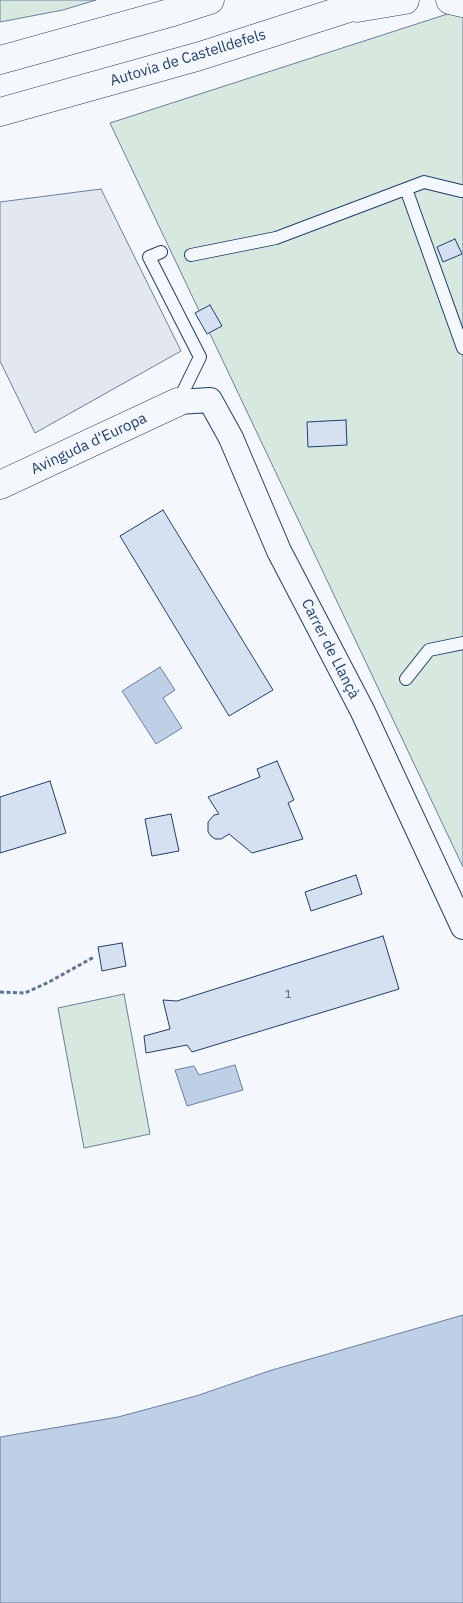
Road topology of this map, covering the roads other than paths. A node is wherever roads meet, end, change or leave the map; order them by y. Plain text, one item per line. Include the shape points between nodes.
1 (210, 0) edge
2 (374, 0) edge
3 (405, 0) edge
4 (450, 0) edge
5 (463, 3) edge
6 (339, 12) junction
7 (0, 60) edge
8 (0, 112) edge
9 (406, 189) junction
10 (462, 193) edge
11 (161, 252) dead end
12 (191, 254) dead end
13 (463, 348) edge
14 (178, 402) junction
15 (0, 485) edge
16 (463, 643) edge
17 (406, 679) dead end
18 (463, 928) edge

1 - 7 main road
2 - 6 main road, Autovia de Castelldefels
3 - 6 main road
4 - 5 main road
6 - 8 main road, Autovia de Castelldefels via 200,56
9 - 10 lane via 424,182
9 - 12 lane via 276,238
9 - 13 lane
11 - 14 lane via 149,257 200,357
14 - 15 main road, Avinguda d'Europa
14 - 18 street, Carrer de Llançà via 210,400 231,438 279,551 362,710
16 - 17 lane via 429,650

